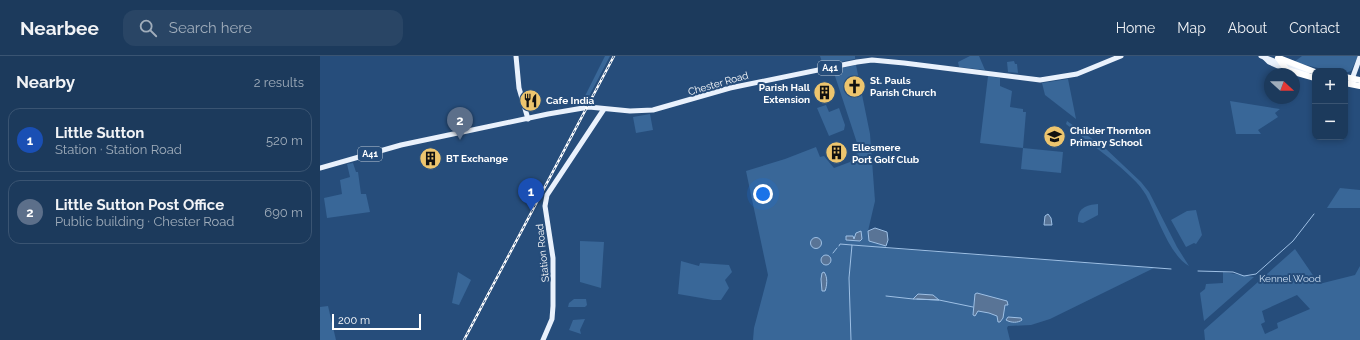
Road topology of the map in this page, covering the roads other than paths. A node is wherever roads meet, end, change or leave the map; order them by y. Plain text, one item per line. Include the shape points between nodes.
1 (516, 56) edge
2 (1121, 56) edge
3 (1263, 57) edge
4 (1360, 57) edge
5 (1277, 59) edge
6 (1282, 68) edge
7 (1285, 68) edge
8 (1312, 72) edge
9 (1300, 74) edge
10 (1312, 77) edge
11 (1360, 80) edge
12 (1348, 81) edge
13 (1360, 85) edge
14 (589, 107) junction
15 (604, 109) junction
16 (528, 119) junction
17 (596, 120) junction
18 (320, 168) edge
19 (543, 340) edge

1 - 16 main road via 519,88
2 - 15 main road, Chester Road / A41 via 1077,74 1040,80 872,60 730,88 653,110
3 - 5 main road
3 - 6 main road
4 - 12 main road
5 - 7 highway
5 - 8 highway
9 - 10 highway
11 - 12 highway
12 - 13 highway
14 - 15 main road, Chester Road / A41
14 - 16 main road, Chester Road / A41
14 - 17 main road via 596,113
15 - 17 main road, Station Road
16 - 18 main road, Chester Road / A41 via 401,145
17 - 19 main road, Station Road via 547,195 545,206 553,258 554,306 552,319

